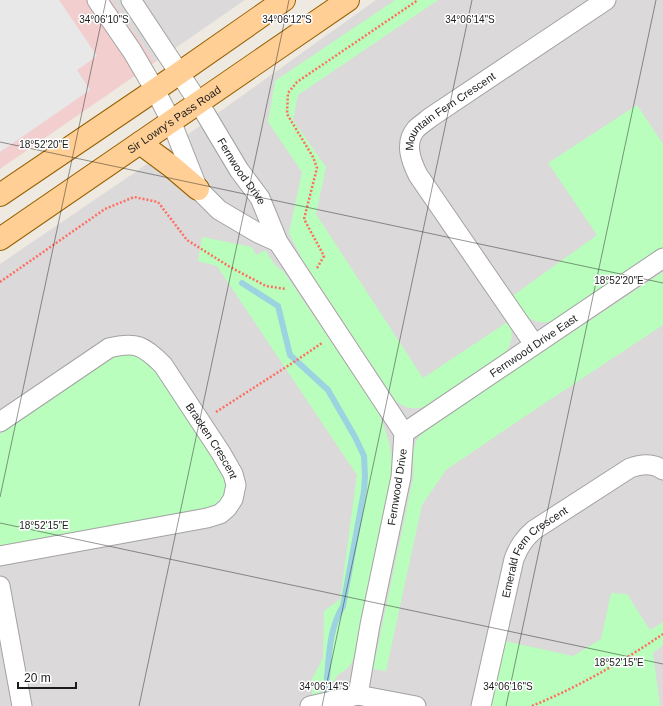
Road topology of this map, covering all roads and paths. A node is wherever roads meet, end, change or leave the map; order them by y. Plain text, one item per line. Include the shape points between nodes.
1 (97, 0) edge
2 (131, 0) edge
3 (284, 0) edge
4 (348, 0) edge
5 (606, 0) edge
6 (178, 72) junction
7 (155, 90) junction
8 (199, 103) junction
9 (171, 121) junction
10 (140, 143) junction
11 (198, 189) junction
12 (0, 195) edge
13 (0, 239) edge
14 (278, 242) junction
15 (663, 258) edge
16 (337, 332) junction
17 (534, 344) junction
18 (0, 422) edge
19 (201, 422) junction
20 (404, 433) junction
21 (663, 470) edge
22 (0, 556) edge
23 (0, 586) edge
24 (663, 634) edge
25 (358, 695) junction
26 (22, 706) edge
27 (310, 706) edge
28 (416, 706) edge
29 (481, 706) edge
30 (532, 706) edge

1 - 7 street
2 - 6 street, Fernwood Drive
3 - 6 main road
4 - 8 main road, Sir Lowry's Pass Road
5 - 17 street, Mountain Fern Crescent via 431,117 415,130 411,140 409,152 418,175
6 - 7 main road
6 - 8 street, Fernwood Drive
7 - 9 street
7 - 12 main road
8 - 9 main road, Sir Lowry's Pass Road
8 - 14 street, Fernwood Drive via 239,170 260,198
9 - 10 main road, Sir Lowry's Pass Road
9 - 11 street
10 - 11 main road
10 - 13 main road, Sir Lowry's Pass Road
11 - 14 street via 219,210
14 - 16 street, Fernwood Drive
15 - 17 street, Fernwood Drive East
16 - 19 path
16 - 20 street, Fernwood Drive
17 - 20 street, Fernwood Drive East
18 - 19 street, Bracken Crescent via 109,348 122,344 144,348 156,357
19 - 22 street, Bracken Crescent via 233,474 236,485 233,499 220,514
20 - 25 street, Fernwood Drive via 401,477
21 - 29 street, Emerald Fern Crescent via 641,464 630,468 524,539 514,559
23 - 26 street
24 - 30 path via 597,674
25 - 27 street
25 - 28 street

